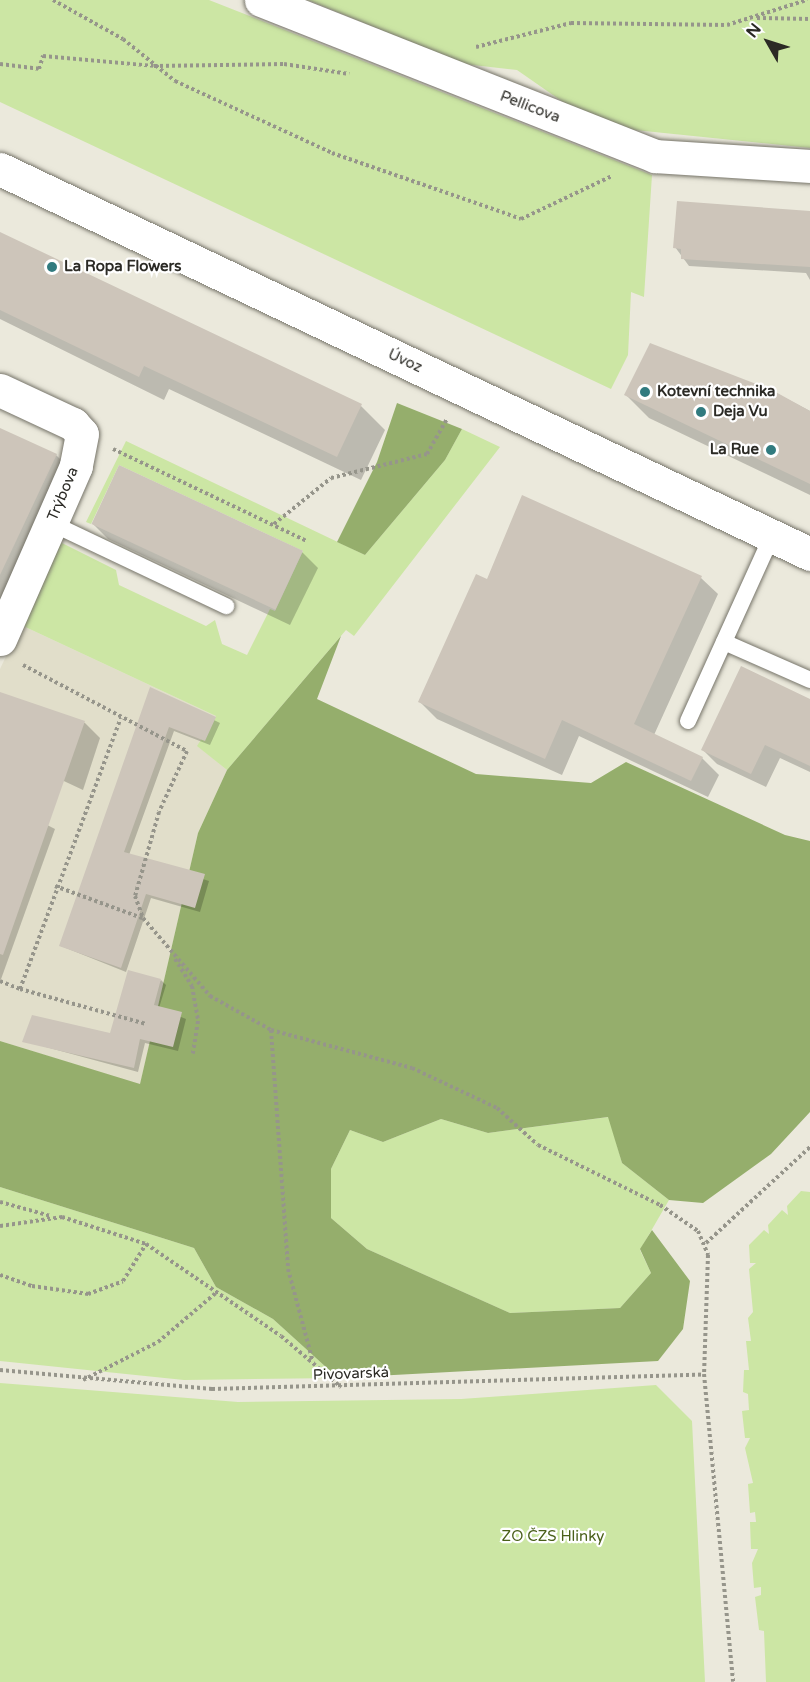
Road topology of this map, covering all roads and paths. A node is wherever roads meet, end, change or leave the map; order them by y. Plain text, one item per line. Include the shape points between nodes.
1 (53, 0) edge
2 (261, 0) edge
3 (807, 0) edge
4 (754, 18) junction
5 (810, 19) edge
6 (0, 64) edge
7 (154, 66) junction
8 (432, 68) junction
9 (359, 75) dead end
10 (655, 156) junction
11 (810, 166) edge
12 (0, 169) edge
13 (0, 390) edge
14 (449, 415) dead end
15 (82, 434) junction
16 (51, 523) junction
17 (274, 524) junction
18 (772, 536) junction
19 (307, 541) dead end
20 (810, 554) edge
21 (226, 606) dead end
22 (0, 639) edge
23 (724, 642) junction
24 (20, 663) dead end
25 (810, 680) edge
26 (121, 718) junction
27 (688, 721) dead end
28 (55, 886) junction
29 (143, 918) junction
30 (166, 946) junction
31 (0, 981) edge
32 (20, 989) junction
33 (146, 1024) dead end
34 (271, 1030) junction
35 (193, 1054) dead end
36 (810, 1147) edge
37 (0, 1202) edge
38 (54, 1217) junction
39 (0, 1226) edge
40 (706, 1243) junction
41 (146, 1244) junction
42 (0, 1275) edge
43 (217, 1292) junction
44 (314, 1363) junction
45 (0, 1370) edge
46 (704, 1374) junction
47 (83, 1380) junction
48 (341, 1387) junction
49 (734, 1682) edge

1 - 7 path via 123,39
2 - 8 street, Pellicova
3 - 4 path
4 - 5 path
4 - 8 path via 727,25 571,23 469,49
6 - 7 path via 39,69 43,56
7 - 9 path via 284,64
7 - 10 path via 332,153 521,219
8 - 10 street, Pellicova
10 - 11 street, Pellicova
12 - 18 street, Úvoz
13 - 15 street via 73,424
14 - 17 path via 427,454 331,478
15 - 16 street, Trýbova via 76,466
15 - 17 path
16 - 21 lane
16 - 22 street, Trýbova
17 - 19 path
18 - 20 street, Úvoz
18 - 23 lane
23 - 25 lane
23 - 27 lane
24 - 26 path
26 - 28 path
26 - 29 path via 187,751 159,813 138,886
28 - 29 path
28 - 32 path
29 - 30 path
30 - 34 path via 210,996
30 - 35 path via 192,986 198,1021
31 - 32 path
32 - 33 path
34 - 40 path via 412,1068 497,1108 538,1144 579,1169 660,1205 685,1220
34 - 44 path via 288,1269
36 - 40 path
37 - 38 path
38 - 39 path
38 - 41 path via 82,1219
40 - 46 path
41 - 42 path via 123,1281 88,1294 32,1287
41 - 43 path
43 - 44 path
43 - 47 path via 177,1330
44 - 48 path
45 - 47 path, Pivovarská
46 - 48 path, Pivovarská
46 - 49 path
47 - 48 path, Pivovarská via 212,1389

